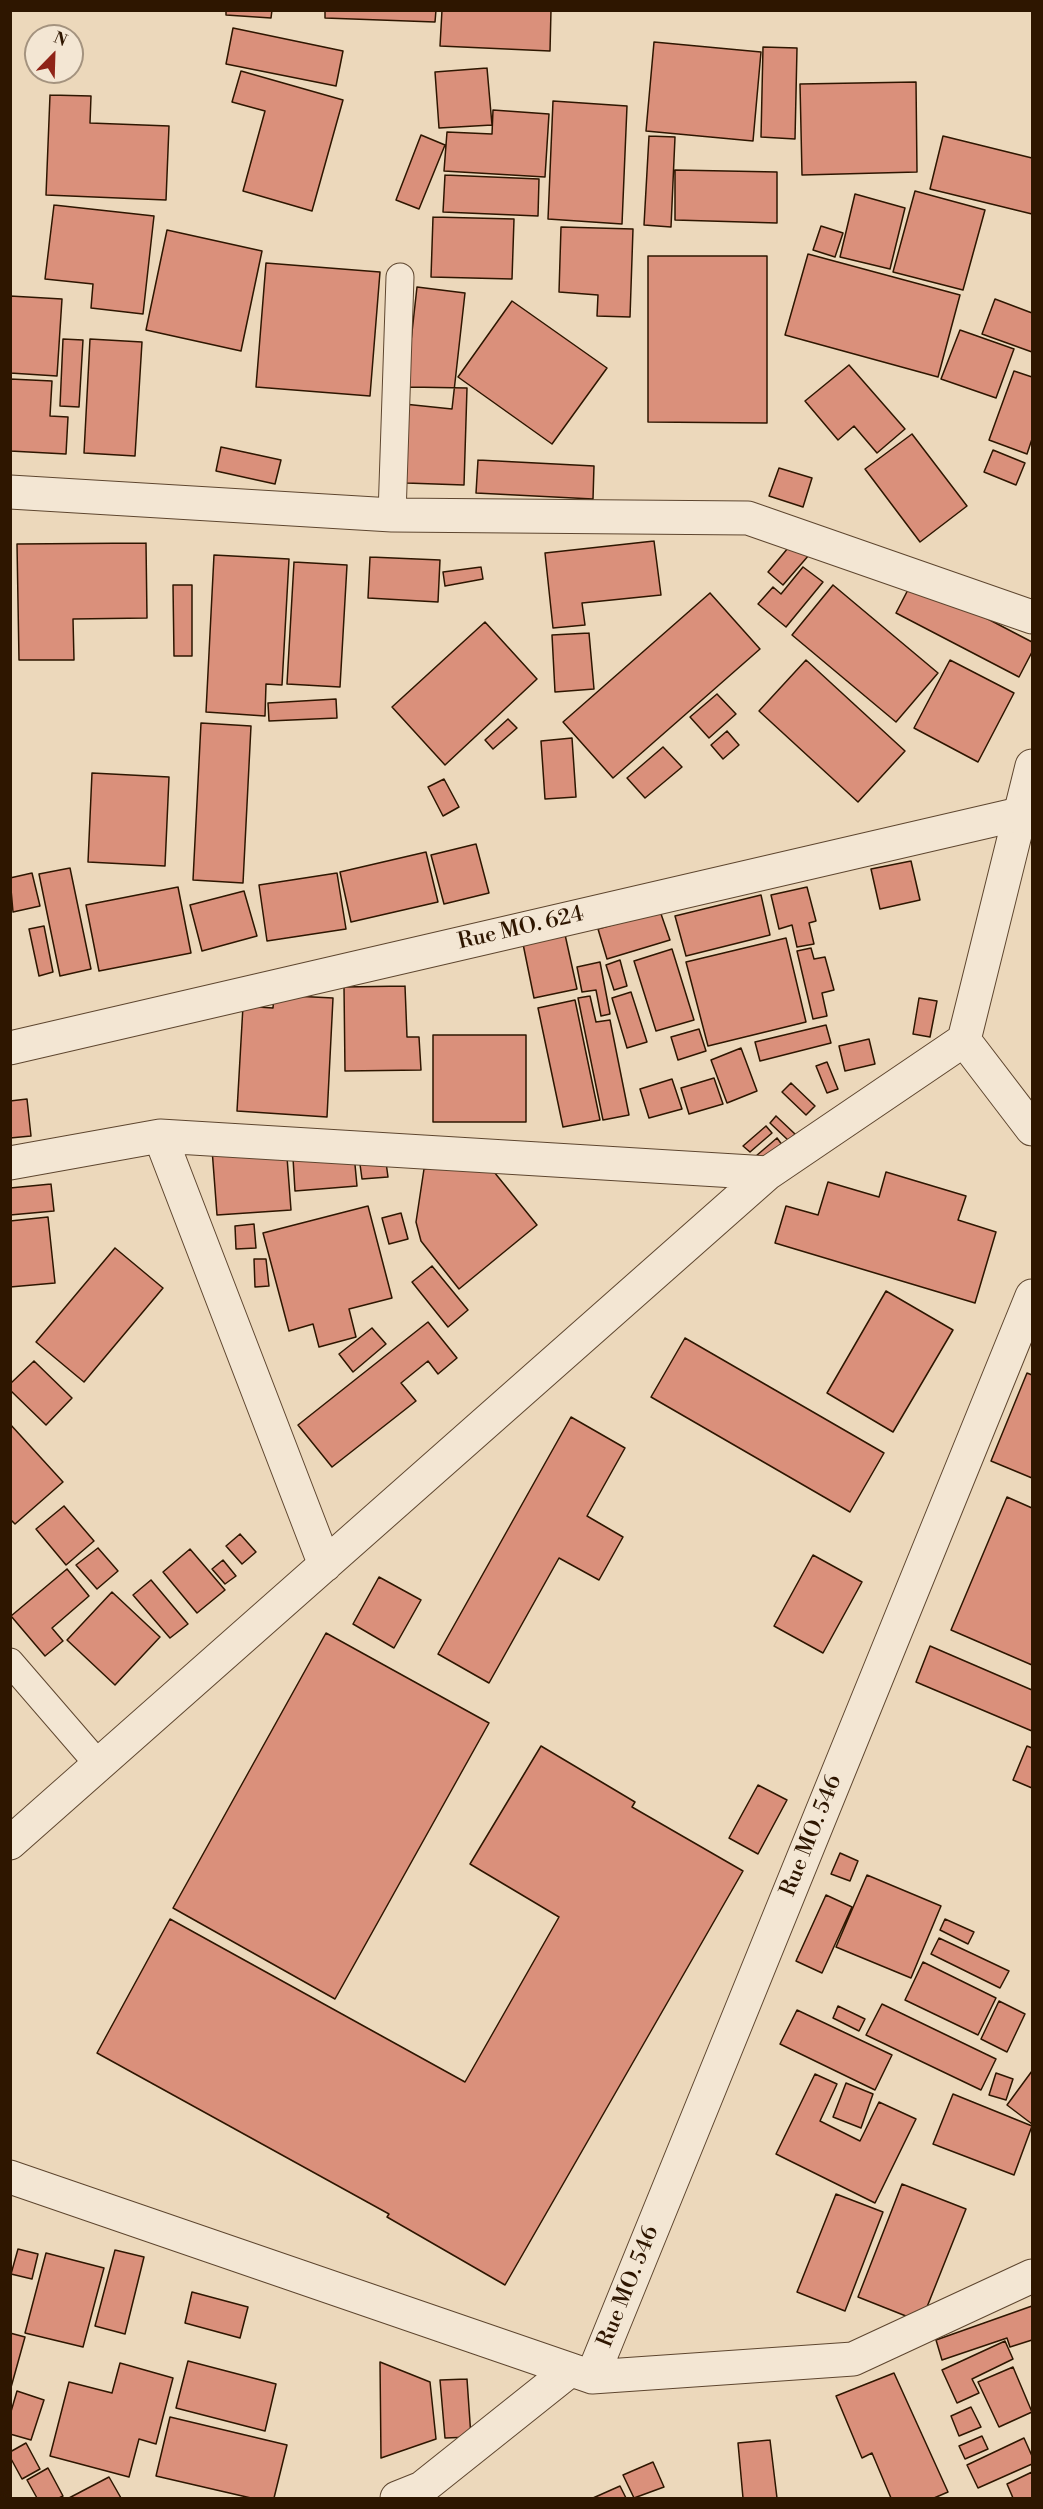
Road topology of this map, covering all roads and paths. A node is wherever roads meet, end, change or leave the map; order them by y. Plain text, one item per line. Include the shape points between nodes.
1 (400, 276) dead end
2 (10, 492) edge
3 (392, 516) junction
4 (1032, 617) edge
5 (1032, 766) edge
6 (1026, 812) edge
7 (964, 1041) junction
8 (10, 1048) edge
9 (1032, 1129) edge
10 (160, 1136) junction
11 (10, 1163) edge
12 (768, 1173) junction
13 (1032, 1296) edge
14 (326, 1565) junction
15 (10, 1662) edge
16 (99, 1765) junction
17 (10, 1843) edge
18 (10, 2177) edge
19 (1032, 2276) edge
20 (581, 2373) junction
21 (416, 2495) edge

1 - 3 lane
2 - 3 street
3 - 4 street via 748,519
5 - 6 street
6 - 7 street
6 - 8 street, Rue MO. 624
7 - 9 street
7 - 12 street
10 - 11 street
10 - 12 street
10 - 14 street
12 - 14 street
13 - 20 street, Rue MO. 546
14 - 16 street
15 - 16 lane
16 - 17 street
18 - 20 street
19 - 20 street via 853,2359
20 - 21 street

